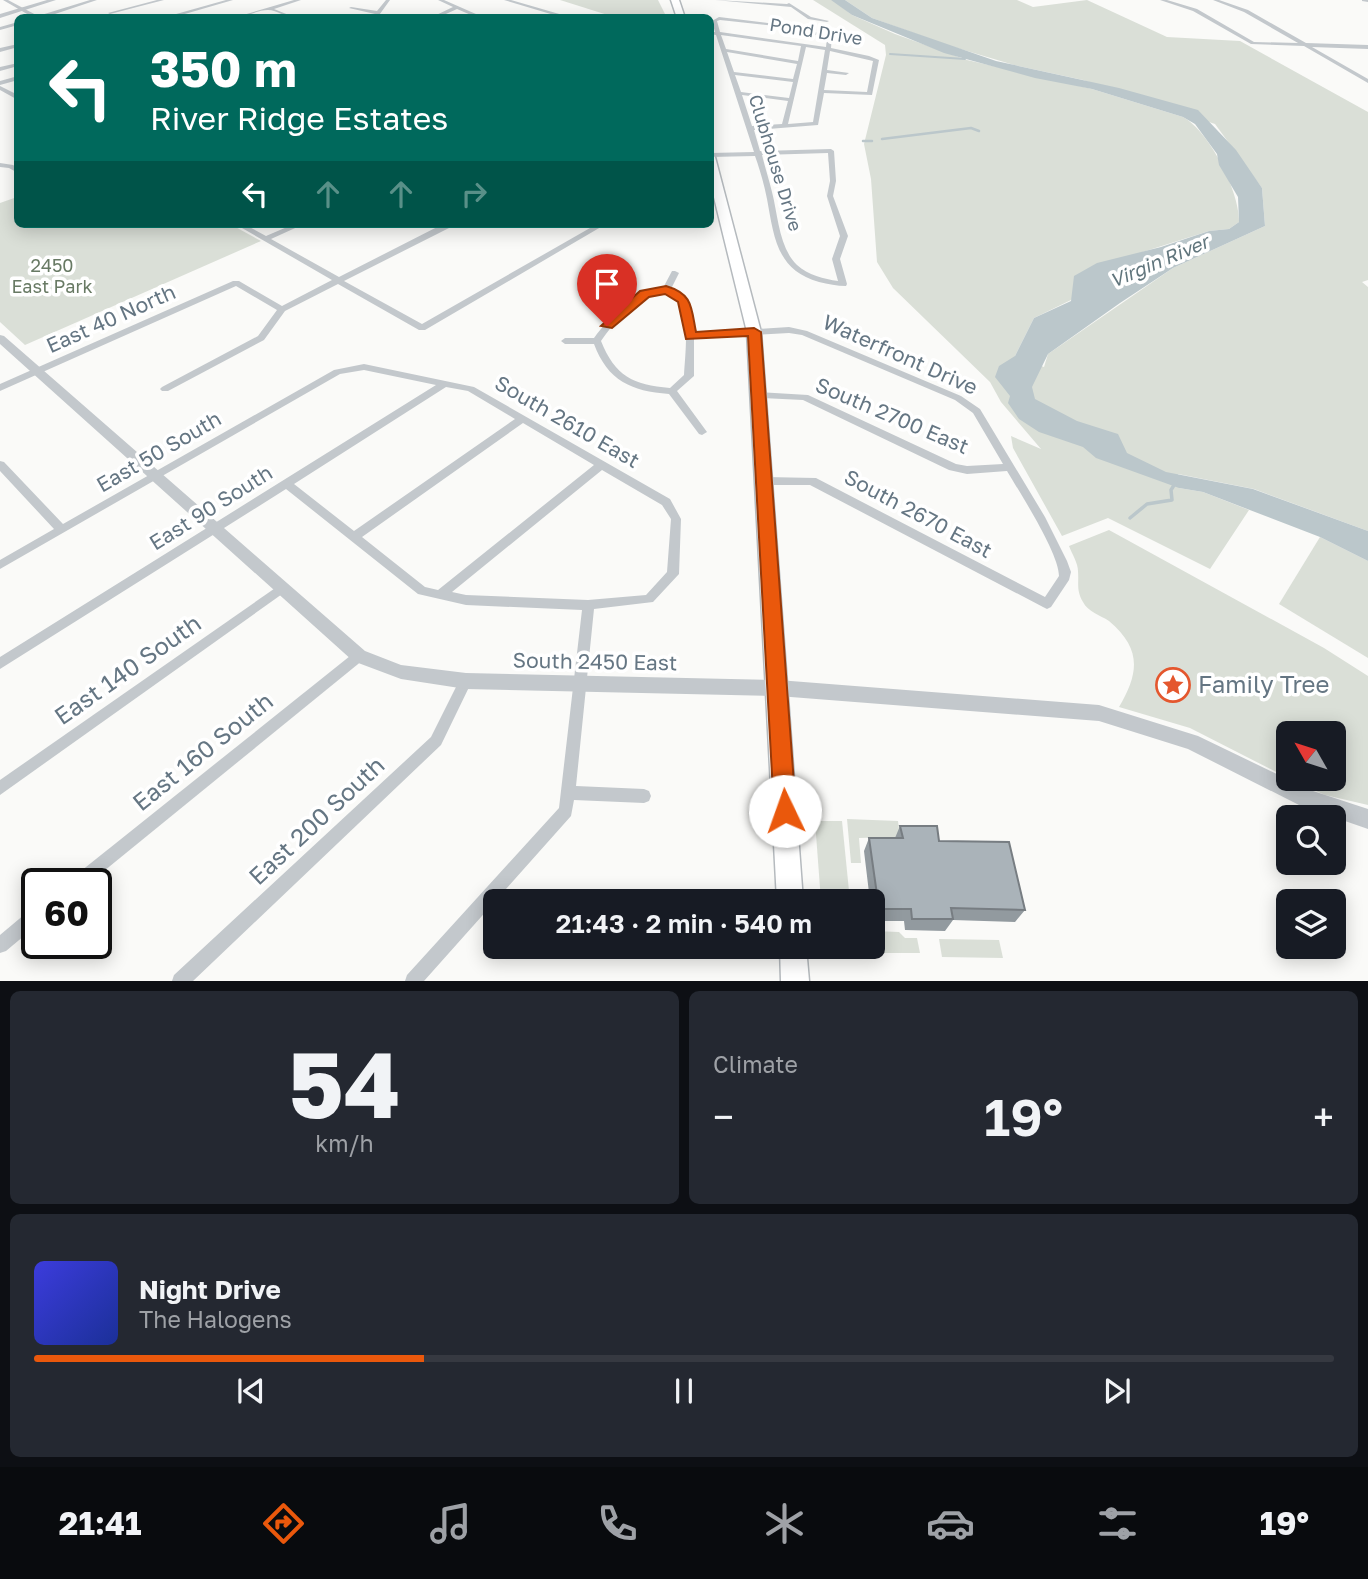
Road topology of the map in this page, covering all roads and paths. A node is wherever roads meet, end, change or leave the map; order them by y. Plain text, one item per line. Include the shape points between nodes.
1 (53, 0) edge
2 (95, 0) edge
3 (162, 0) edge
4 (231, 0) edge
5 (299, 0) edge
6 (388, 0) edge
7 (440, 0) edge
8 (506, 0) edge
9 (720, 0) edge
10 (784, 0) edge
11 (1163, 0) edge
12 (1215, 0) edge
13 (8, 1) edge
14 (84, 3) junction
15 (0, 5) edge
16 (792, 6) junction
17 (95, 7) dead end
18 (268, 8) junction
19 (351, 8) dead end
20 (455, 8) junction
21 (24, 9) junction
22 (102, 10) dead end
23 (110, 13) joint
24 (32, 14) edge
25 (47, 14) edge
26 (179, 14) edge
27 (248, 14) edge
28 (284, 14) edge
29 (372, 14) edge
30 (377, 14) edge
31 (441, 14) edge
32 (472, 14) edge
33 (557, 14) edge
34 (0, 16) edge
35 (827, 21) dead end
36 (714, 33) edge
37 (1306, 44) junction
38 (804, 46) junction
39 (1368, 47) edge
40 (723, 50) junction
41 (828, 51) junction
42 (800, 63) junction
43 (825, 71) junction
44 (846, 73) dead end
45 (731, 74) junction
46 (796, 81) junction
47 (1368, 81) edge
48 (821, 91) junction
49 (738, 93) junction
50 (791, 100) junction
51 (785, 125) junction
52 (749, 128) junction
53 (758, 153) junction
54 (714, 156) edge
55 (714, 172) edge
56 (246, 228) edge
57 (291, 228) edge
58 (442, 228) edge
59 (595, 228) edge
60 (266, 239) junction
61 (675, 273) dead end
62 (338, 280) junction
63 (666, 290) junction
64 (282, 309) junction
65 (754, 332) junction
66 (690, 336) junction
67 (0, 338) edge
68 (565, 341) dead end
69 (597, 341) junction
70 (37, 371) junction
71 (337, 372) joint
72 (444, 384) junction
73 (0, 388) edge
74 (165, 389) dead end
75 (672, 391) junction
76 (760, 395) junction
77 (522, 419) junction
78 (702, 432) dead end
79 (602, 464) junction
80 (0, 465) edge
81 (1008, 467) junction
82 (155, 476) junction
83 (765, 481) junction
84 (286, 483) junction
85 (214, 529) junction
86 (61, 530) junction
87 (354, 537) junction
88 (0, 565) edge
89 (281, 589) junction
90 (440, 595) junction
91 (1047, 604) joint
92 (588, 605) junction
93 (359, 656) junction
94 (0, 664) edge
95 (466, 681) junction
96 (579, 684) junction
97 (778, 688) junction
98 (0, 788) edge
99 (568, 793) junction
100 (644, 796) dead end
101 (1368, 819) edge
102 (96, 868) edge
103 (789, 889) edge
104 (21, 928) edge
105 (0, 945) edge
106 (794, 959) edge
107 (180, 981) edge
108 (413, 981) edge
109 (795, 981) edge

1 - 21 street
2 - 14 street
3 - 23 street
4 - 26 street
5 - 18 street
6 - 30 street
7 - 20 street
8 - 33 street
9 - 16 street
10 - 16 street
11 - 37 street via 1195,10 1253,43
12 - 37 street
13 - 15 street
13 - 21 street
14 - 17 street
14 - 25 street
16 - 35 street via 810,18
18 - 27 street
18 - 28 street
19 - 29 street
20 - 31 street
20 - 32 street
21 - 24 street
21 - 34 street
22 - 23 street
36 - 38 street, Pond Drive
36 - 40 street, Clubhouse Drive
36 - 41 street, Clubhouse Drive via 714,21 719,18 784,26 830,37
37 - 39 street
37 - 47 street
38 - 41 street, Pond Drive
38 - 42 street
40 - 42 street
40 - 45 street, Clubhouse Drive
41 - 43 street
41 - 48 street, Pond Drive via 870,55 876,60 870,94
42 - 46 street
43 - 44 street
43 - 48 street
45 - 46 street
45 - 49 street, Clubhouse Drive
46 - 50 street
48 - 51 street via 816,124
49 - 50 street
49 - 52 street, Clubhouse Drive
50 - 51 street
51 - 52 street
52 - 53 street, Clubhouse Drive
53 - 53 street, Clubhouse Drive via 831,151 830,196 844,236 836,259 843,284 797,270 788,261
53 - 54 street
55 - 65 main road
56 - 60 street
57 - 60 street
58 - 62 street
59 - 62 street via 422,328
60 - 62 street
61 - 63 street
62 - 64 street
63 - 66 street via 680,295 684,302
63 - 69 street via 645,294 630,304
64 - 70 street, East 40 North via 236,283
64 - 74 street via 261,338
65 - 66 street, Waterfront Drive
65 - 76 main road
65 - 81 street, Waterfront Drive via 804,333 958,398 977,411
66 - 75 street via 689,376
67 - 70 street, South 2450 East
68 - 69 street
69 - 75 street via 603,361 620,377 648,390
70 - 73 street, East 40 North
70 - 82 street, South 2450 East
71 - 72 street, South 2610 East via 364,367
71 - 82 street, East 50 South
72 - 77 street, South 2610 East via 471,389
72 - 84 street, East 90 South
75 - 78 street
76 - 81 street, South 2700 East via 805,397 953,467
76 - 83 main road
77 - 79 street, South 2610 East
77 - 87 street
79 - 90 street
79 - 92 street, South 2610 East via 666,502 676,519 673,574 649,599
80 - 86 street
81 - 91 street, Waterfront Drive via 1065,568 1064,579
82 - 85 street, South 2450 East
82 - 86 street, East 50 South
83 - 91 street, South 2670 East via 812,481
83 - 97 main road
84 - 85 street, East 90 South
84 - 87 street
85 - 89 street, South 2450 East
85 - 94 street, East 90 South
86 - 88 street, East 50 South
87 - 90 street via 422,591
89 - 93 street, South 2450 East
89 - 98 street, East 140 South
90 - 92 street
92 - 96 street
93 - 95 street, South 2450 East via 401,671
93 - 102 street, East 160 South
95 - 96 street, South 2450 East
95 - 107 street, East 200 South via 436,741
96 - 97 street, South 2450 East
96 - 99 street
97 - 101 street, South 2450 East via 1099,713 1192,742 1342,813
97 - 103 main road
99 - 100 street
99 - 108 street via 566,811
104 - 105 street
106 - 109 main road

